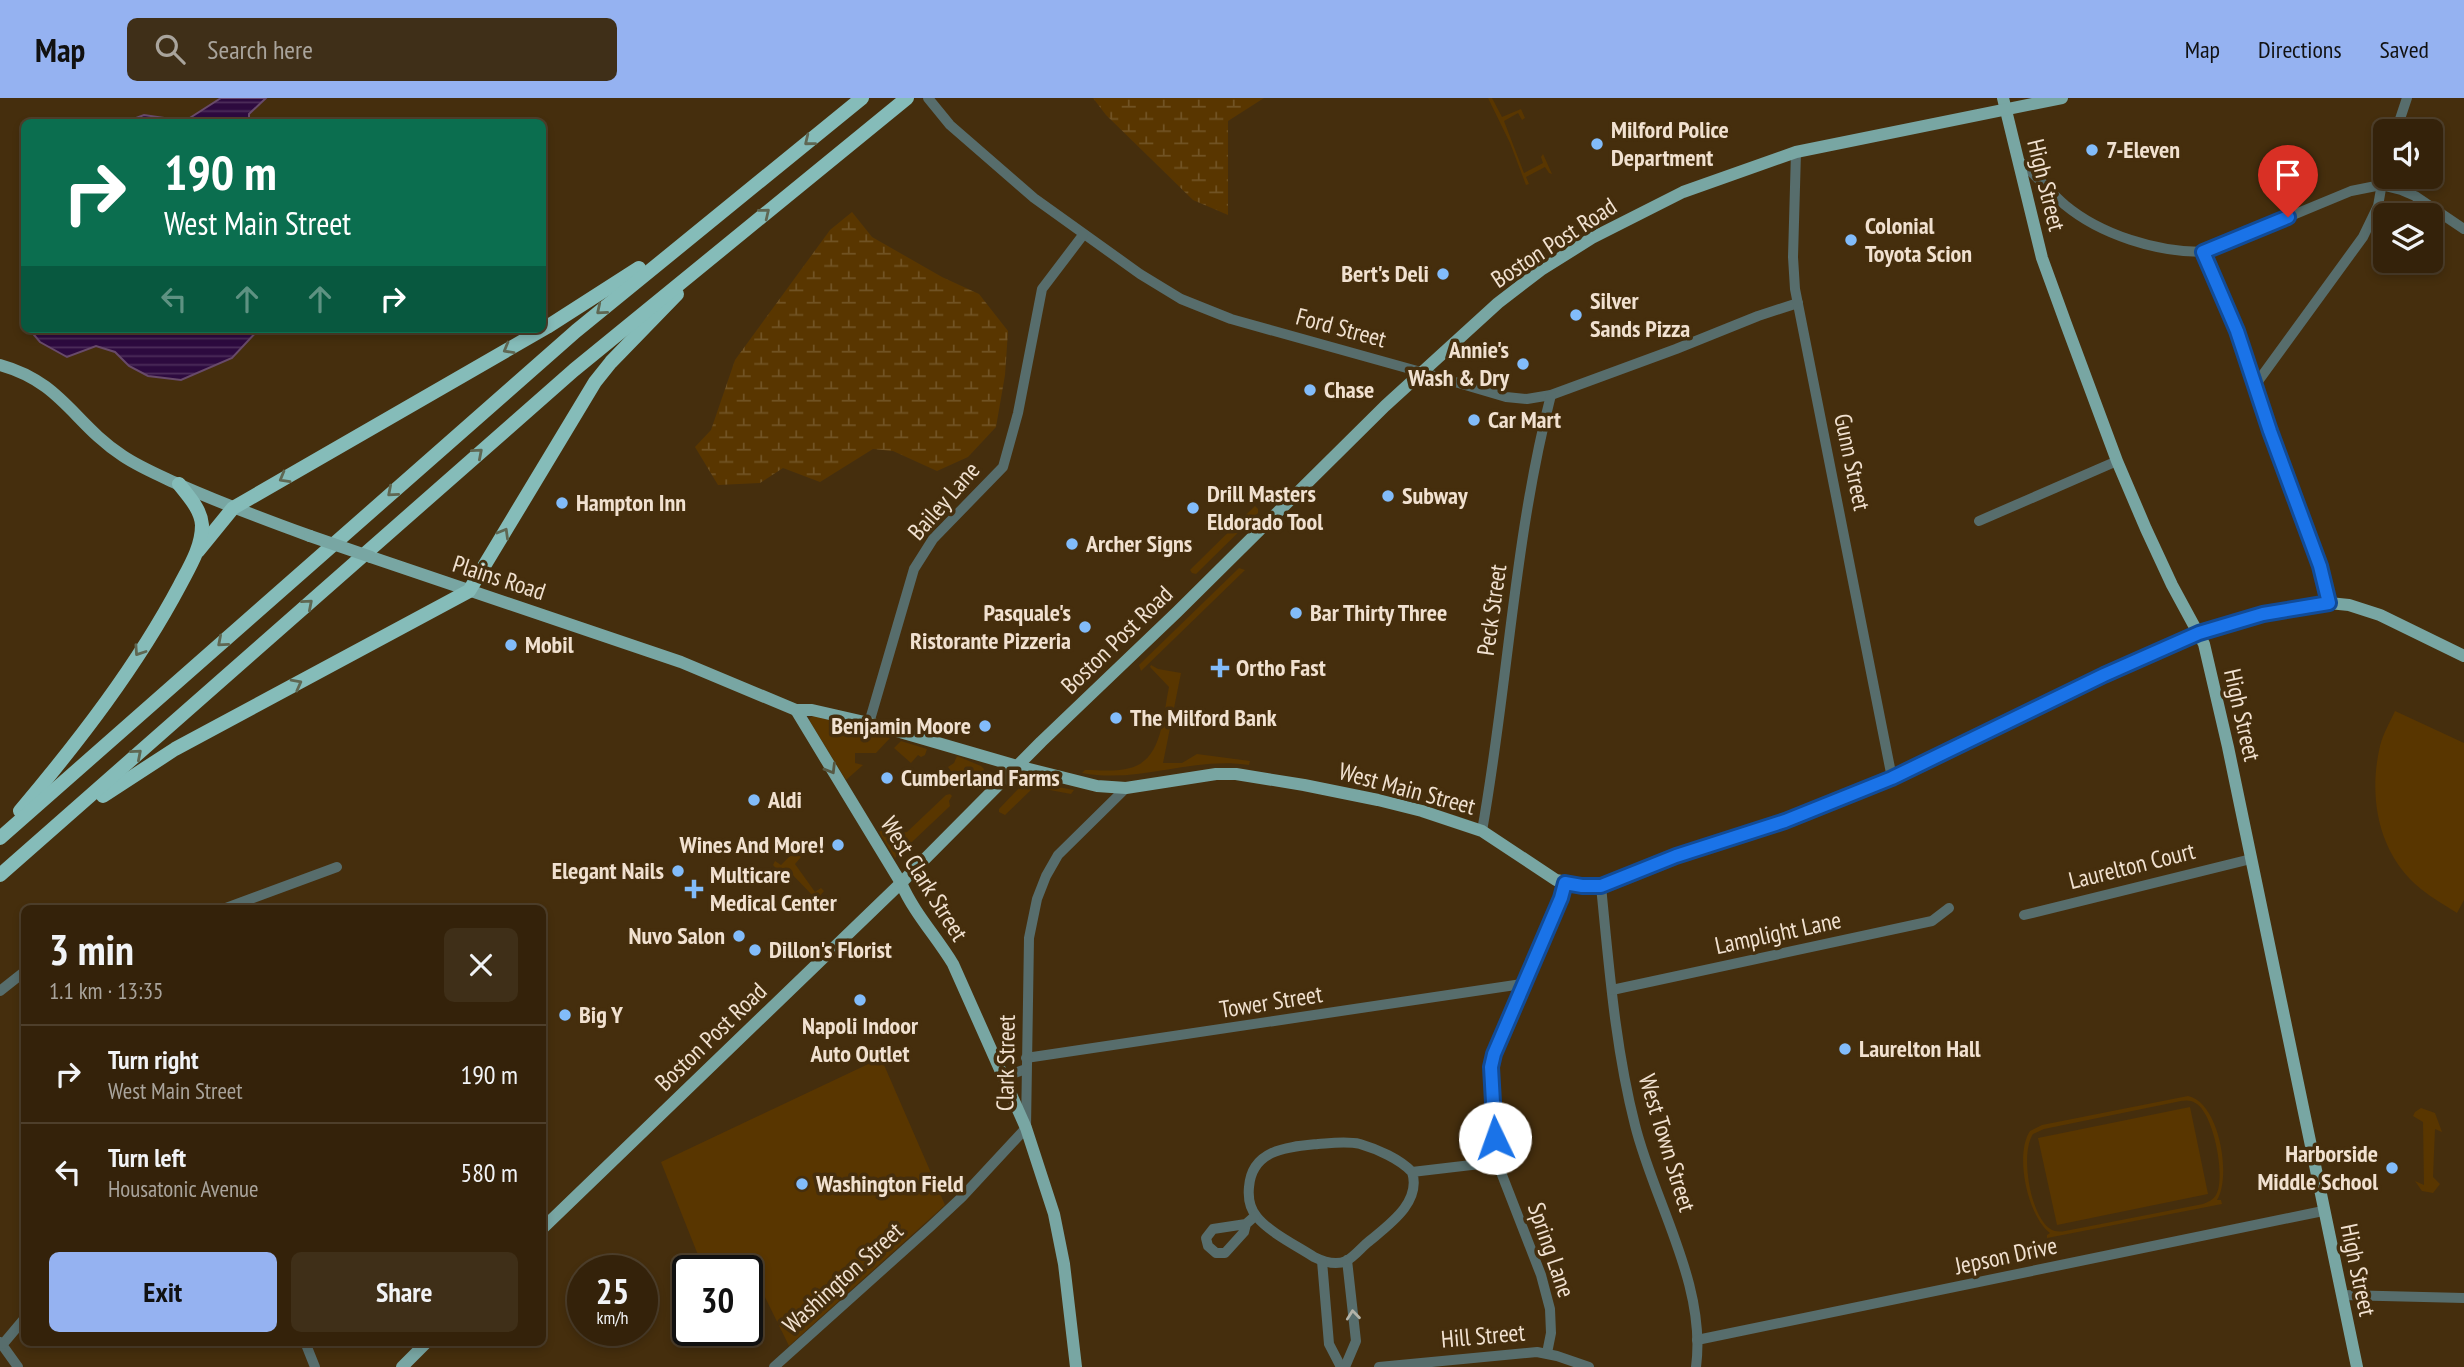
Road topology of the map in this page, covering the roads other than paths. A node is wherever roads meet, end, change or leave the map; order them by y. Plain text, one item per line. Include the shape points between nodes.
1 (862, 98) edge
2 (906, 98) edge
3 (928, 98) edge
4 (2062, 98) edge
5 (2407, 98) edge
6 (2004, 104) edge
7 (2400, 119) edge
8 (1796, 152) junction
9 (2018, 160) junction
10 (2373, 187) edge
11 (2381, 189) edge
12 (2396, 189) edge
13 (710, 220) junction
14 (2464, 229) edge
15 (1083, 235) junction
16 (735, 237) junction
17 (2203, 252) junction
18 (1798, 303) junction
19 (546, 327) edge
20 (536, 333) edge
21 (0, 365) edge
22 (1422, 372) junction
23 (2256, 384) junction
24 (1551, 395) junction
25 (2117, 461) junction
26 (179, 484) junction
27 (233, 508) junction
28 (1979, 521) dead end
29 (198, 551) junction
30 (470, 592) junction
31 (2329, 603) junction
32 (2199, 633) junction
33 (2464, 656) edge
34 (796, 710) junction
35 (869, 723) junction
36 (1017, 766) junction
37 (1892, 778) junction
38 (1126, 788) junction
39 (1482, 831) junction
40 (0, 836) edge
41 (31, 848) junction
42 (2251, 859) junction
43 (337, 867) dead end
44 (0, 875) edge
45 (901, 883) junction
46 (1565, 883) junction
47 (1601, 886) junction
48 (251, 904) edge
49 (1949, 908) dead end
50 (2024, 915) dead end
51 (21, 974) edge
52 (1522, 984) junction
53 (1612, 990) junction
54 (0, 991) edge
55 (1026, 1064) junction
56 (1003, 1077) junction
57 (1026, 1128) junction
58 (1497, 1162) junction
59 (1412, 1172) junction
60 (2323, 1211) junction
61 (1255, 1216) junction
62 (1247, 1224) dead end
63 (546, 1225) edge
64 (1347, 1260) junction
65 (1322, 1261) junction
66 (2342, 1295) junction
67 (2464, 1298) edge
68 (21, 1322) edge
69 (1697, 1340) junction
70 (1, 1343) edge
71 (307, 1346) edge
72 (423, 1346) edge
73 (1547, 1353) junction
74 (18, 1367) edge
75 (315, 1367) edge
76 (402, 1367) edge
77 (774, 1367) edge
78 (1076, 1367) edge
79 (1343, 1367) edge
80 (1379, 1367) edge
81 (1589, 1367) edge
82 (1696, 1367) edge
83 (2357, 1367) edge

1 -> 13 highway
16 -> 2 highway
3 - 15 street, Ford Street via 950,125
4 - 6 main road, Boston Post Road
5 - 7 street
6 - 8 main road, Boston Post Road
6 - 9 main road, High Street
8 - 18 street, Gunn Street via 1793,257
8 - 22 main road, Boston Post Road via 1699,185 1592,237 1498,303
9 - 17 street via 2065,205 2096,225 2152,245
9 - 25 main road, High Street via 2042,258
10 - 17 street via 2351,191
11 - 23 street via 2363,237
12 - 14 street via 2415,196
13 -> 19 highway
13 -> 40 highway via 550,354
15 - 22 street, Ford Street via 1166,291 1205,311
15 - 35 street, Bailey Lane via 1042,289 1003,467 933,539 914,569
30 -> 16 highway via 595,382
41 -> 16 highway via 548,393
17 - 23 street
18 - 24 street, Ford Street
18 - 37 street, Gunn Street
20 -> 27 highway
21 - 26 main road, Plains Road via 40,381 110,447
22 - 24 street, Ford Street via 1506,397
22 - 36 main road, Boston Post Road
23 - 31 street
24 - 39 street, Peck Street via 1519,560
25 - 28 street
25 - 32 main road, High Street via 2172,585
26 - 27 main road, Plains Road
26 - 29 highway via 198,510 202,525
27 - 29 highway
27 - 30 main road, Plains Road, bridge
29 -> 40 highway via 163,617 78,742
30 - 34 main road, Plains Road via 681,662
41 -> 30 highway via 159,759
31 - 32 main road, West Main Street via 2263,614
31 - 33 main road, West Main Street via 2380,615
32 - 37 main road, West Main Street
32 - 42 main road, High Street
34 - 35 main road, Plains Road
34 -> 45 main road, West Clark Street
35 - 36 main road, Plains Road
36 - 38 main road, West Main Street via 1083,784
36 - 45 main road, Boston Post Road
37 - 47 main road, West Main Street
38 - 39 main road, West Main Street via 1236,774 1378,800
38 - 55 street, Clark Street via 1058,855 1041,887 1029,938
39 - 46 main road, West Main Street
41 - 44 highway
42 - 50 street, Laurelton Court
42 - 60 main road, High Street
43 - 48 street
45 - 56 main road, West Clark Street via 962,979
45 - 63 main road, Boston Post Road
46 - 47 main road, West Main Street
46 - 52 street, Spring Lane
47 - 53 street, West Town Street
49 - 53 street, Lamplight Lane via 1932,921
51 - 54 street
52 - 55 street, Tower Street
52 - 58 street, Spring Lane via 1491,1067
53 - 69 street, West Town Street via 1633,1118 1682,1260
55 - 56 street
55 - 57 street, Clark Street
56 - 57 main road, West Clark Street
57 - 77 street, Washington Street via 946,1212
57 - 78 main road, Clark Street via 1059,1236
58 - 59 street
58 - 73 street, Spring Lane via 1550,1309
59 - 61 street via 1360,1144 1277,1149 1263,1157 1250,1178 1248,1196
59 - 64 street via 1413,1190 1401,1212
60 - 66 main road, High Street
60 - 69 street, Jepson Drive
61 - 62 street
61 - 65 street
64 - 65 street
79 -> 64 street via 1356,1341
65 - 79 street via 1329,1344
66 - 67 street
66 - 83 main road, High Street
68 - 70 street
69 - 82 street, West Town Street
70 - 74 street
71 - 75 street
72 - 76 main road
73 - 80 street, Hill Street
73 - 81 street, Hill Street

